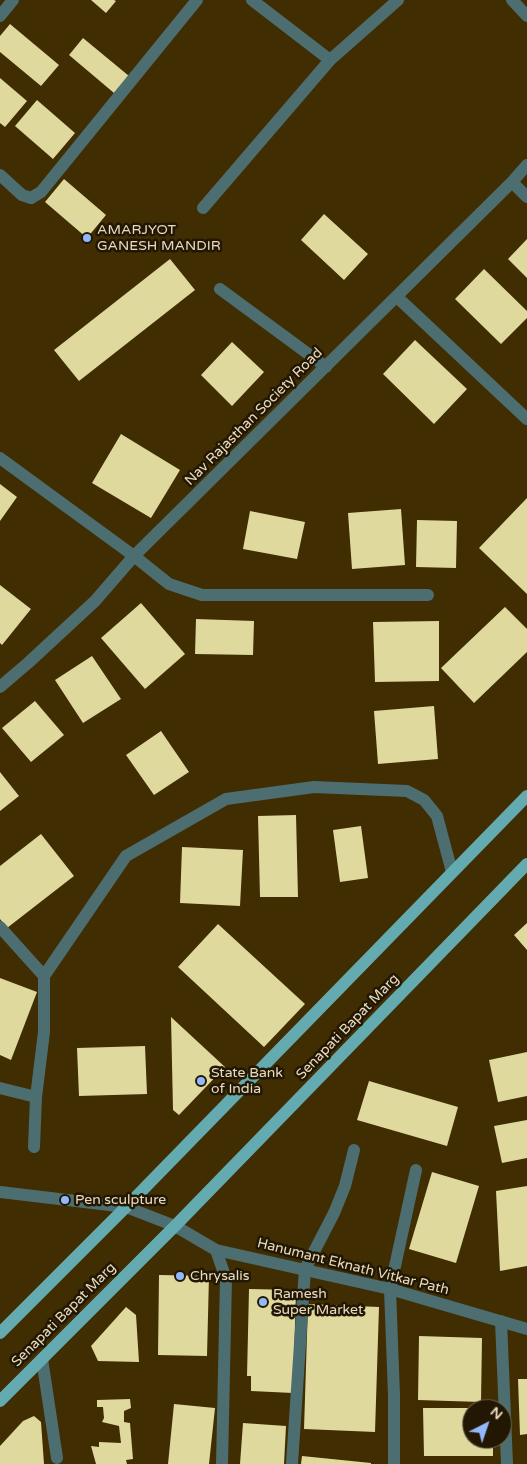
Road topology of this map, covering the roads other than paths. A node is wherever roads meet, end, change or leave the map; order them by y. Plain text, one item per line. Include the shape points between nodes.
1 (13, 0) edge
2 (197, 0) edge
3 (252, 0) edge
4 (398, 0) edge
5 (512, 0) edge
6 (0, 16) edge
7 (527, 16) edge
8 (330, 60) junction
9 (527, 165) edge
10 (0, 175) edge
11 (512, 182) junction
12 (527, 197) edge
13 (203, 208) dead end
14 (220, 289) dead end
15 (397, 297) junction
16 (326, 368) junction
17 (527, 419) edge
18 (0, 458) edge
19 (134, 556) junction
20 (428, 595) dead end
21 (0, 687) edge
22 (527, 796) edge
23 (527, 864) edge
24 (452, 872) junction
25 (0, 927) edge
26 (44, 976) junction
27 (0, 1088) edge
28 (36, 1097) junction
29 (34, 1147) dead end
30 (354, 1150) dead end
31 (416, 1170) dead end
32 (0, 1192) edge
33 (126, 1208) junction
34 (175, 1226) junction
35 (216, 1250) junction
36 (305, 1269) junction
37 (390, 1289) junction
38 (501, 1321) junction
39 (527, 1329) edge
40 (0, 1333) edge
41 (42, 1359) junction
42 (0, 1401) edge
43 (57, 1458) dead end
44 (222, 1464) edge
45 (292, 1464) edge
46 (394, 1464) edge
47 (507, 1464) edge

1 - 6 street
2 - 10 street via 41,192 31,198 22,195
3 - 8 street
4 - 8 street
5 - 7 street
8 - 13 street
9 - 11 street, Nav Rajasthan Society Road
11 - 12 street
11 - 15 street, Nav Rajasthan Society Road
14 - 16 street
15 - 16 street, Nav Rajasthan Society Road
15 - 17 street
16 - 19 street, Nav Rajasthan Society Road
18 - 19 street
19 - 20 street via 169,584 202,595
19 - 21 street, Nav Rajasthan Society Road via 95,601
22 - 24 main road
23 - 34 main road, Senapati Bapat Marg
24 - 26 street via 437,816 424,800 407,791 314,787 226,799 126,856
24 - 33 main road
25 - 26 street
26 - 28 street via 44,1032
27 - 28 street
28 - 29 street
30 - 36 street via 334,1213
31 - 37 street
32 - 33 street, Hanumant Eknath Vitkar Path
33 - 34 street, Hanumant Eknath Vitkar Path
33 - 40 main road
34 - 35 street, Hanumant Eknath Vitkar Path
34 - 41 main road, Senapati Bapat Marg
35 - 36 street, Hanumant Eknath Vitkar Path
35 - 44 street via 226,1279
36 - 37 street, Hanumant Eknath Vitkar Path
36 - 45 street
37 - 38 street, Hanumant Eknath Vitkar Path
37 - 46 street
38 - 39 street, Hanumant Eknath Vitkar Path
38 - 47 street
41 - 42 main road, Senapati Bapat Marg
41 - 43 street

